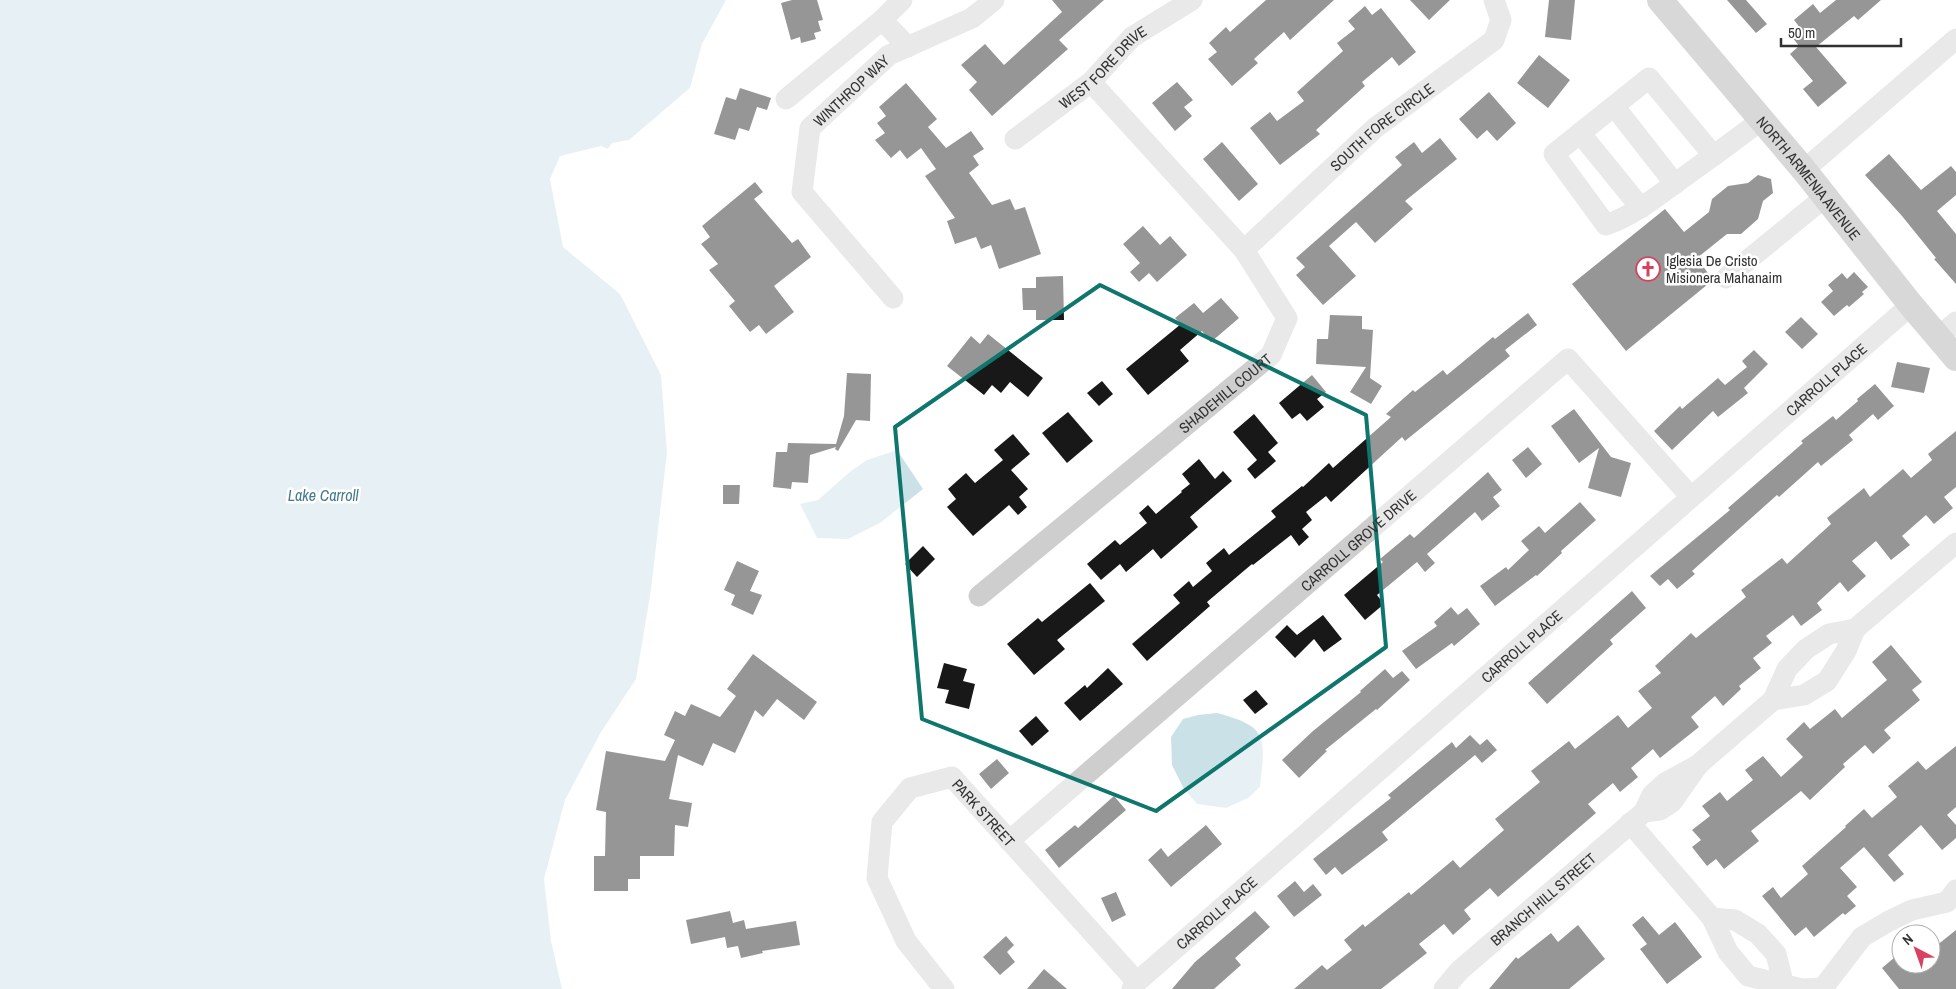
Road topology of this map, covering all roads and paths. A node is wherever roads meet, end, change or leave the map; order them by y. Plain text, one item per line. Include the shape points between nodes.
1 (902, 0) edge
2 (994, 0) edge
3 (1192, 0) edge
4 (1494, 0) edge
5 (1660, 0) edge
6 (882, 20) junction
7 (1956, 39) edge
8 (908, 47) junction
9 (1091, 82) junction
10 (786, 99) dead end
11 (1614, 106) junction
12 (1761, 120) junction
13 (1580, 133) junction
14 (1015, 139) dead end
15 (1714, 156) junction
16 (1804, 170) junction
17 (1675, 184) junction
18 (1825, 197) junction
19 (1641, 208) junction
20 (1244, 250) junction
21 (1726, 278) dead end
22 (893, 298) dead end
23 (1911, 305) junction
24 (1947, 330) edge
25 (1956, 358) edge
26 (1691, 497) junction
27 (1956, 543) edge
28 (979, 596) dead end
29 (1855, 629) junction
30 (1773, 700) junction
31 (1637, 817) junction
32 (1009, 841) junction
33 (1956, 890) edge
34 (1712, 918) junction
35 (1135, 986) edge
36 (1784, 986) junction
37 (944, 989) edge
38 (1444, 989) edge

1 - 6 street
2 - 8 street, WINTHROP WAY via 972,18
3 - 9 street, WEST FORE DRIVE via 1132,38
4 - 20 street, SOUTH FORE CIRCLE via 1501,20 1494,40 1375,128
5 - 12 main road, NORTH ARMENIA AVENUE
6 - 8 street
6 - 10 street
7 - 16 street
8 - 22 street, WINTHROP WAY via 889,55 810,128 802,192
9 - 14 street, WEST FORE DRIVE
9 - 20 street, SHADEHILL COURT
11 - 13 street
11 - 15 street via 1649,78
11 - 17 street
12 - 15 street
12 - 16 main road, NORTH ARMENIA AVENUE
13 - 19 street
13 - 19 street via 1554,154 1606,225
15 - 17 street
16 - 18 main road, NORTH ARMENIA AVENUE
17 - 19 street
18 - 21 street
18 - 23 main road, NORTH ARMENIA AVENUE
20 - 28 street, SHADEHILL COURT via 1287,318 1271,356
23 - 24 main road, NORTH ARMENIA AVENUE
23 - 26 street, CARROLL PLACE
24 - 25 main road, NORTH ARMENIA AVENUE
26 - 32 street, CARROLL GROVE DRIVE via 1568,359
26 - 35 street, CARROLL PLACE
27 - 29 street, BRANCH HILL STREET
29 - 30 street, BRANCH HILL STREET via 1829,634 1806,649 1787,669
29 - 30 street, BRANCH HILL STREET via 1846,651 1826,681 1804,695
30 - 31 street, BRANCH HILL STREET via 1698,764 1672,802 1660,810
31 - 34 street
31 - 38 street, BRANCH HILL STREET via 1459,971
32 - 35 street, PARK STREET
32 - 37 street, PARK STREET via 952,777 910,788 882,822 877,878 906,941
33 - 36 street via 1947,902 1912,910 1862,937 1823,988
34 - 36 street via 1728,952 1748,976
34 - 36 street via 1736,920 1758,934 1776,954

